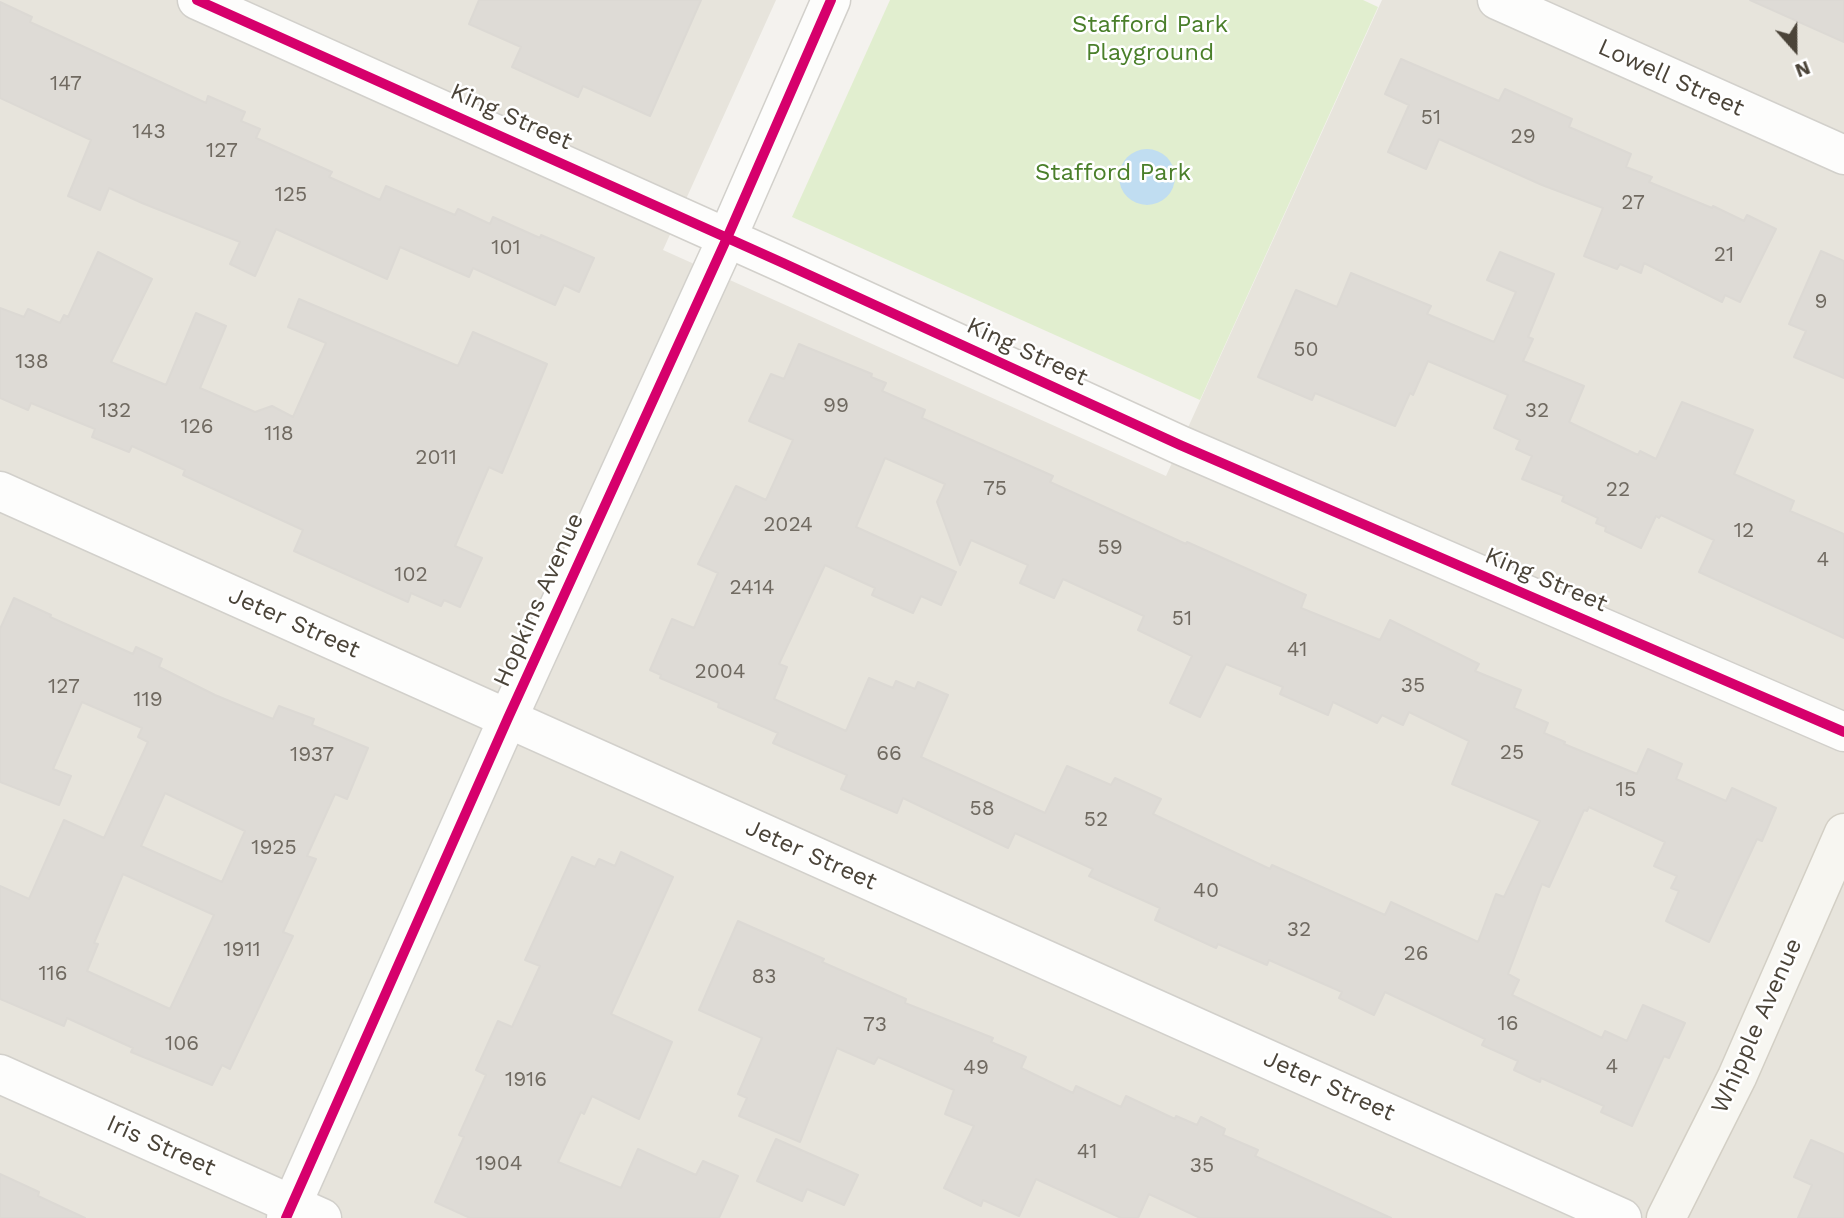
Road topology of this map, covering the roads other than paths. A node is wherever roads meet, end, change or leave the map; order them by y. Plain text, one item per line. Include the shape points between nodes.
1 (197, 0) edge
2 (831, 0) edge
3 (1497, 0) edge
4 (1844, 155) edge
5 (727, 237) junction
6 (0, 491) edge
7 (508, 719) junction
8 (1844, 732) edge
9 (1844, 833) edge
10 (0, 1074) edge
11 (300, 1214) edge
12 (1622, 1218) edge
13 (1666, 1218) edge

1 - 5 street, King Street
2 - 5 street, Hopkins Avenue
3 - 4 street, Lowell Street
5 - 7 street, Hopkins Avenue
5 - 8 street, King Street via 1181,445
6 - 7 street, Jeter Street
7 - 11 street, Hopkins Avenue
7 - 12 street, Jeter Street
9 - 13 main road, Whipple Avenue via 1737,1077
10 - 11 street, Iris Street

